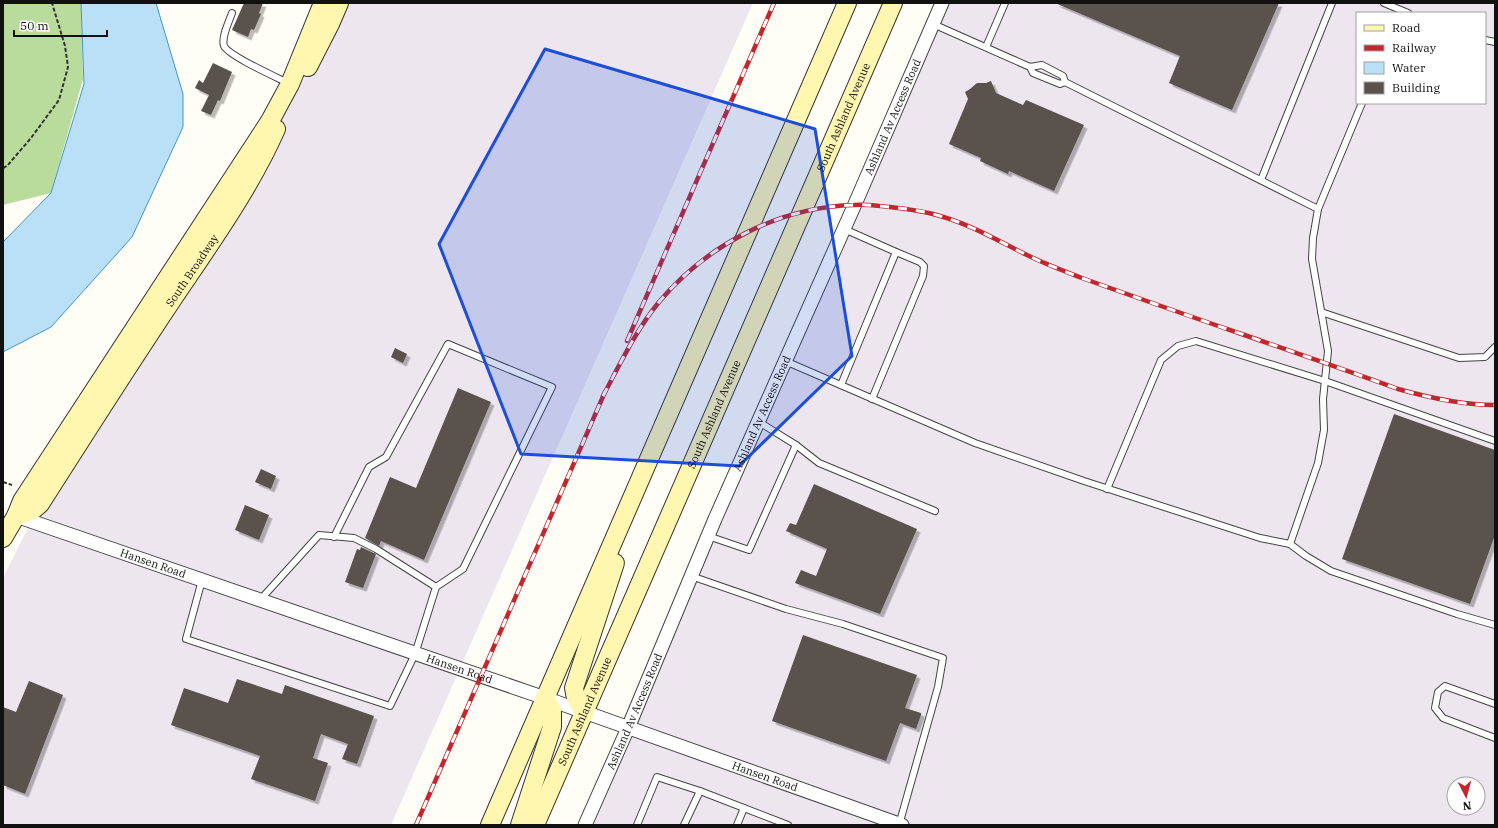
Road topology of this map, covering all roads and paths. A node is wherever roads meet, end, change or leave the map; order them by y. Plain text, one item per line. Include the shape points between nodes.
1 (52, 3) edge
2 (323, 3) edge
3 (339, 3) edge
4 (847, 3) edge
5 (893, 3) edge
6 (942, 3) edge
7 (1005, 3) edge
8 (1332, 3) edge
9 (1384, 3) edge
10 (1401, 8) edge
11 (232, 13) dead end
12 (933, 24) junction
13 (986, 47) junction
14 (1030, 67) junction
15 (1065, 82) junction
16 (294, 85) junction
17 (1362, 104) edge
18 (3, 168) edge
19 (1261, 180) junction
20 (1318, 209) junction
21 (844, 229) junction
22 (896, 252) junction
23 (1321, 312) junction
24 (1495, 347) edge
25 (786, 361) junction
26 (1325, 381) junction
27 (841, 386) junction
28 (872, 399) junction
29 (759, 422) junction
30 (1495, 441) edge
31 (796, 445) junction
32 (3, 482) edge
33 (12, 485) dead end
34 (1107, 489) junction
35 (935, 511) dead end
36 (16, 516) junction
37 (622, 522) junction
38 (708, 536) junction
39 (334, 537) junction
40 (3, 538) edge
41 (1290, 544) junction
42 (691, 576) junction
43 (202, 580) junction
44 (436, 587) junction
45 (260, 600) junction
46 (1495, 625) edge
47 (415, 654) junction
48 (545, 698) junction
49 (1495, 704) edge
50 (584, 713) junction
51 (628, 728) junction
52 (1495, 738) edge
53 (700, 792) junction
54 (744, 808) junction
55 (490, 825) edge
56 (520, 825) edge
57 (535, 825) edge
58 (585, 825) edge
59 (637, 825) edge
60 (684, 825) edge
61 (737, 825) edge
62 (788, 825) edge
63 (900, 825) edge

1 - 18 path via 65,46 68,67 59,100 31,138
2 - 16 main road, South Broadway
3 - 16 main road, South Broadway via 325,35
4 - 37 main road
5 - 50 main road, South Ashland Avenue
6 - 12 street, Ashland Av Access Road
7 - 13 lane
8 - 19 lane
9 - 10 lane
11 - 16 lane via 224,46 234,55
12 - 13 lane
12 - 21 street, Ashland Av Access Road
13 - 14 lane
14 - 15 lane via 1033,73 1048,80 1060,84
14 - 15 lane via 1042,65 1063,76
15 - 19 lane
16 - 36 main road, South Broadway via 263,156 229,214 40,504 33,510
17 - 20 lane
19 - 20 lane
20 - 23 lane via 1312,259
21 - 22 lane
21 - 25 street, Ashland Av Access Road
22 - 27 lane
22 - 28 lane via 920,262 924,266 923,276
23 - 24 lane via 1459,358 1485,357
23 - 26 lane via 1328,351
25 - 27 lane
25 - 29 street, Ashland Av Access Road
26 - 30 lane
26 - 34 lane via 1196,342 1178,346 1161,360
26 - 41 lane via 1324,430 1318,463
27 - 28 lane
28 - 34 lane via 974,443
29 - 31 lane
29 - 38 street, Ashland Av Access Road
31 - 35 lane via 819,463
31 - 38 lane via 749,550
32 - 33 path
34 - 41 lane via 1260,538
36 - 40 main road
36 - 43 street, Hansen Road
37 - 48 main road
37 - 50 main road via 619,552 574,688 575,696
38 - 42 street, Ashland Av Access Road
39 - 44 lane via 354,538
39 - 44 lane via 369,467 386,457 448,344 552,387 463,569
39 - 45 lane via 319,535
41 - 46 lane via 1331,571
42 - 51 street, Ashland Av Access Road
42 - 63 lane via 943,658 938,687
43 - 45 street, Hansen Road
43 - 47 lane via 186,640 390,706
44 - 47 lane
45 - 47 street, Hansen Road
47 - 48 street, Hansen Road
48 - 50 street, Hansen Road
48 - 55 main road
48 - 56 main road via 552,710 552,728
49 - 52 lane via 1445,686 1438,692 1435,708 1443,718
50 - 51 street, Hansen Road
50 - 57 main road, South Ashland Avenue
51 - 58 street, Ashland Av Access Road
51 - 63 street, Hansen Road
53 - 54 lane
53 - 59 lane via 657,776
53 - 60 lane
54 - 61 lane
54 - 62 lane

